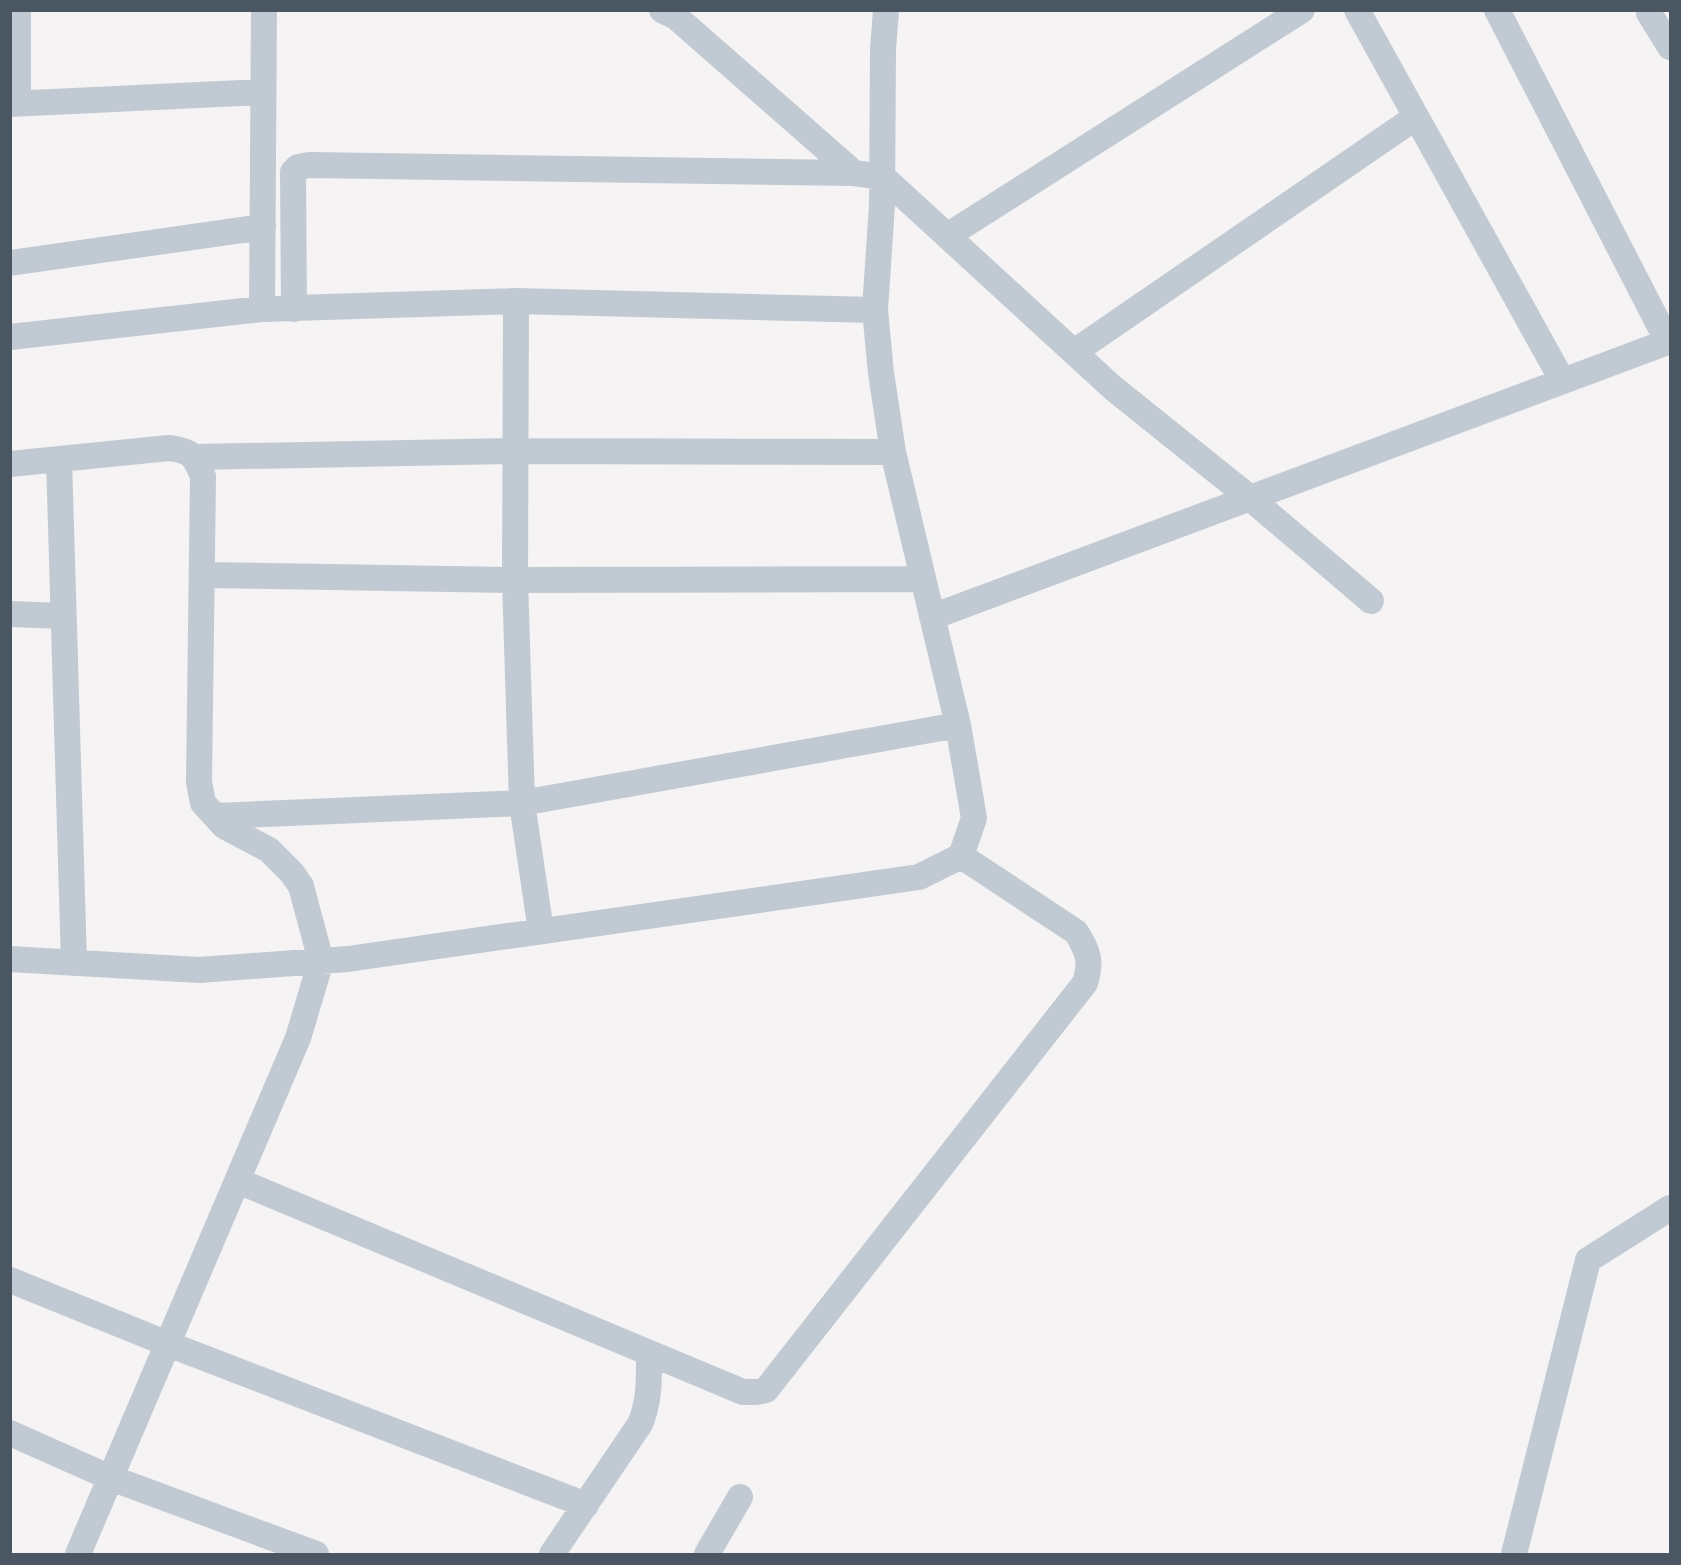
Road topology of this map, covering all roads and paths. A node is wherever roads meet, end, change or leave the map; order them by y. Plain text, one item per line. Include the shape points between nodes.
1 (18, 10) edge
2 (264, 10) edge
3 (662, 10) edge
4 (886, 10) edge
5 (1302, 10) edge
6 (1357, 10) edge
7 (1497, 10) edge
8 (1649, 13) dead end
9 (1671, 47) edge
10 (263, 92) junction
11 (14, 104) edge
12 (1416, 117) junction
13 (854, 173) junction
14 (883, 177) junction
15 (263, 227) junction
16 (947, 236) junction
17 (10, 263) edge
18 (516, 301) junction
19 (262, 309) junction
20 (294, 309) junction
21 (875, 310) junction
22 (10, 337) edge
23 (1669, 341) edge
24 (1074, 352) junction
25 (1562, 380) junction
26 (515, 451) junction
27 (893, 452) junction
28 (195, 457) junction
29 (59, 459) junction
30 (10, 464) edge
31 (1250, 498) junction
32 (202, 575) junction
33 (923, 579) junction
34 (515, 580) junction
35 (1371, 601) dead end
36 (10, 614) edge
37 (63, 616) junction
38 (933, 617) junction
39 (958, 726) junction
40 (522, 803) junction
41 (216, 816) junction
42 (961, 856) junction
43 (542, 931) junction
44 (11, 961) edge
45 (321, 961) junction
46 (74, 963) junction
47 (238, 1181) junction
48 (1671, 1208) edge
49 (10, 1280) edge
50 (168, 1344) junction
51 (649, 1353) junction
52 (10, 1433) edge
53 (111, 1478) junction
54 (740, 1497) dead end
55 (586, 1505) junction
56 (78, 1554) edge
57 (316, 1554) edge
58 (552, 1554) edge
59 (707, 1554) edge
60 (1514, 1554) edge

1 - 11 street
2 - 10 street
3 - 13 street via 676,17
4 - 14 street
5 - 16 street
6 - 12 street
7 - 23 street
8 - 9 street
10 - 11 street
10 - 15 street
12 - 24 street
12 - 25 street
13 - 14 street
13 - 20 street via 298,167 293,172
14 - 16 street
14 - 21 street
15 - 17 street
15 - 19 street
16 - 24 street
18 - 20 street
18 - 21 street
18 - 26 street
19 - 20 street
19 - 22 street
21 - 27 street
23 - 25 street
24 - 31 street
25 - 31 street
26 - 27 street
26 - 28 street
26 - 34 street
27 - 33 street
28 - 29 street via 184,450 169,448
28 - 32 street via 203,476
29 - 30 street
29 - 37 street
31 - 35 street
31 - 38 street
32 - 34 street
32 - 41 street via 200,782 203,803
33 - 34 street
33 - 38 street
34 - 40 street
36 - 37 street
37 - 46 street
38 - 39 street
39 - 40 street
39 - 42 street via 974,818
40 - 41 street
40 - 43 street
41 - 45 street via 269,850 292,873 301,886
42 - 43 street via 919,877
42 - 51 street via 1076,932 1086,948 1090,968 1085,983 766,1390 743,1392
43 - 45 street
44 - 46 street
45 - 46 street via 199,970
45 - 47 street via 298,1038
47 - 50 street
47 - 51 street
48 - 60 street via 1588,1260
49 - 50 street
50 - 53 street
50 - 55 street
51 - 55 street via 648,1390 640,1424
52 - 53 street
53 - 56 street
53 - 57 street
54 - 59 street
55 - 58 street

